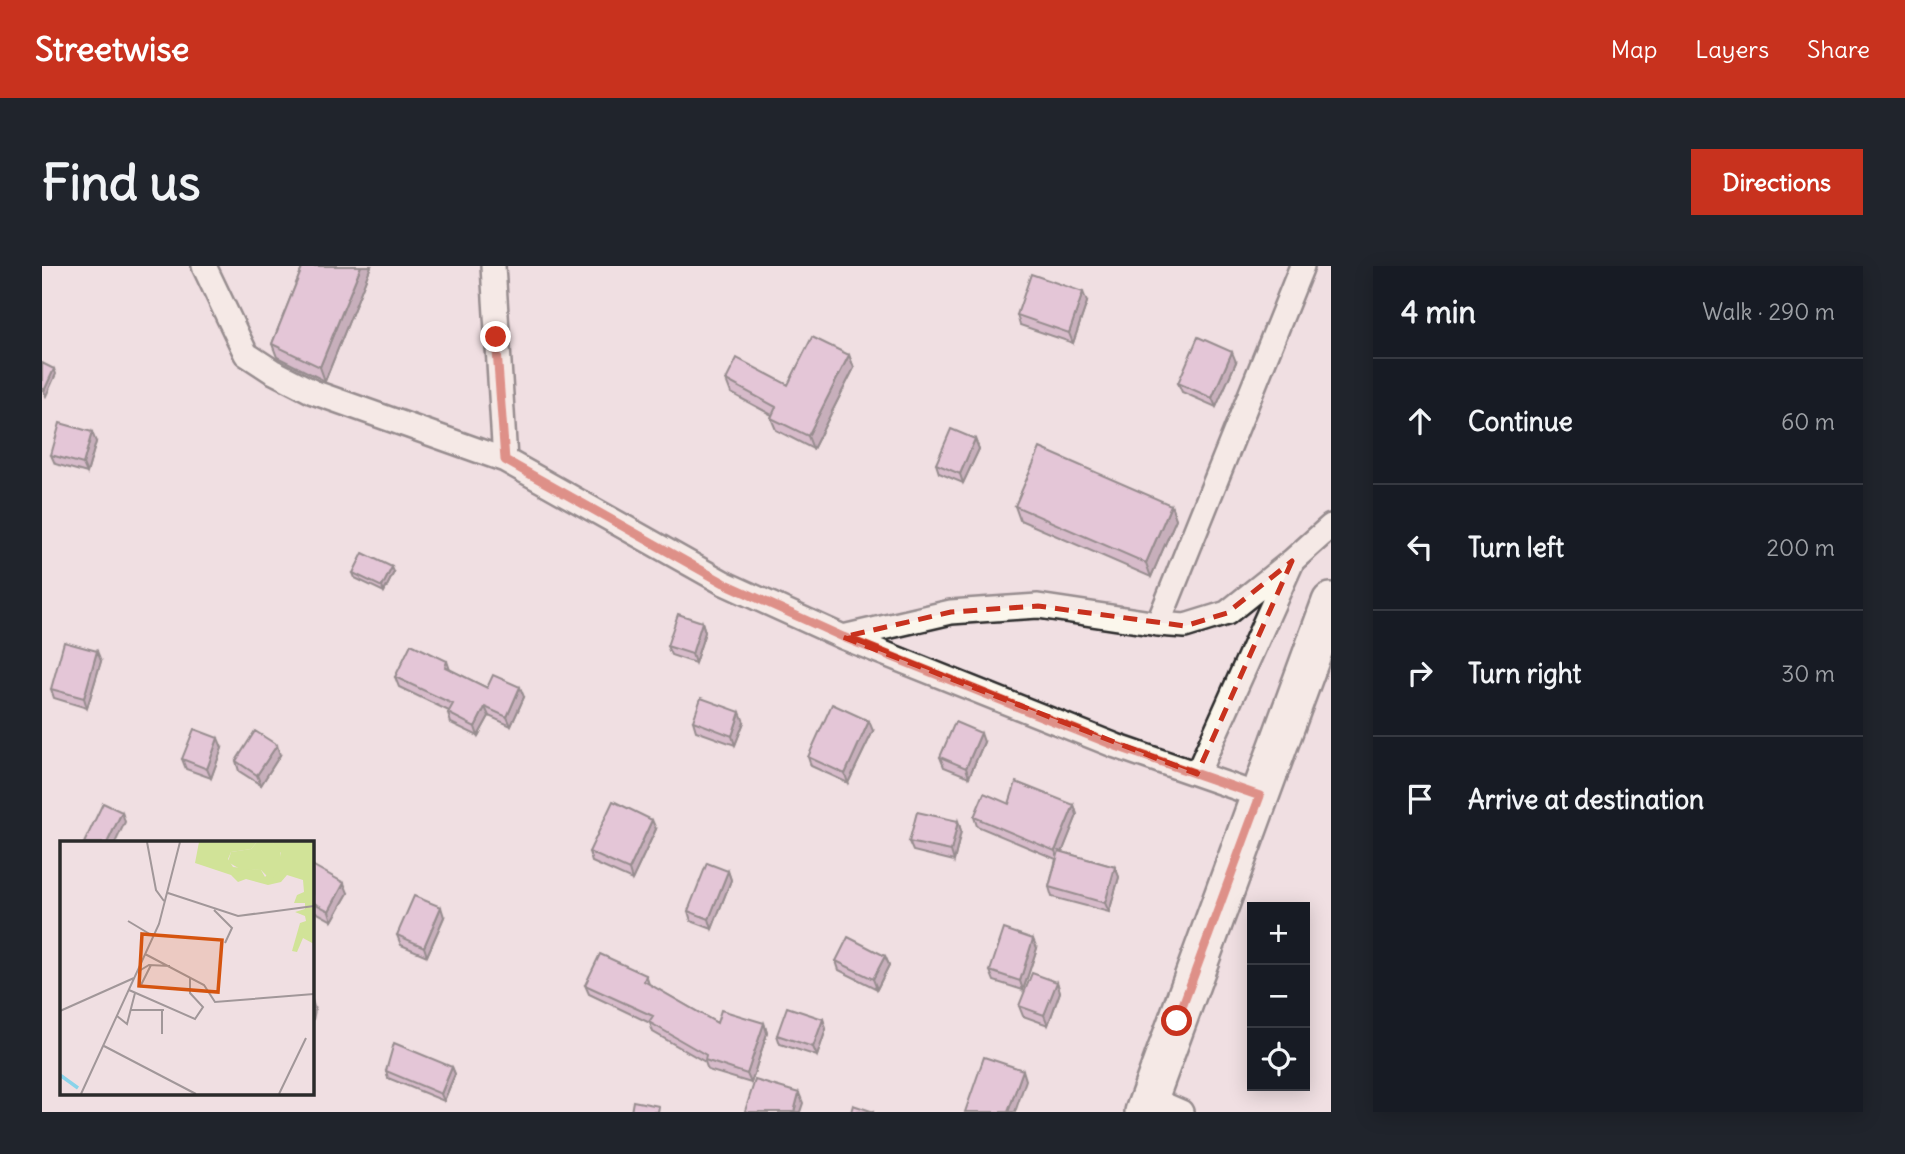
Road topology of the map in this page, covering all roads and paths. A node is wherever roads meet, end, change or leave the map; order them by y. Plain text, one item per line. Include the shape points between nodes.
1 (204, 266) edge
2 (493, 266) edge
3 (1302, 266) edge
4 (505, 460) junction
5 (1331, 526) edge
6 (1292, 561) junction
7 (1331, 602) edge
8 (1158, 624) junction
9 (843, 637) junction
10 (1197, 774) junction
11 (1260, 796) junction
12 (1158, 1107) edge

1 - 4 street via 246,354 272,371 313,392
2 - 4 street
3 - 8 street
4 - 9 street via 724,583
5 - 6 street
6 - 8 street via 1227,613 1185,626
6 - 10 street
7 - 11 main road
8 - 9 street via 1038,606 951,611
9 - 10 street
10 - 11 street
11 - 12 main road

